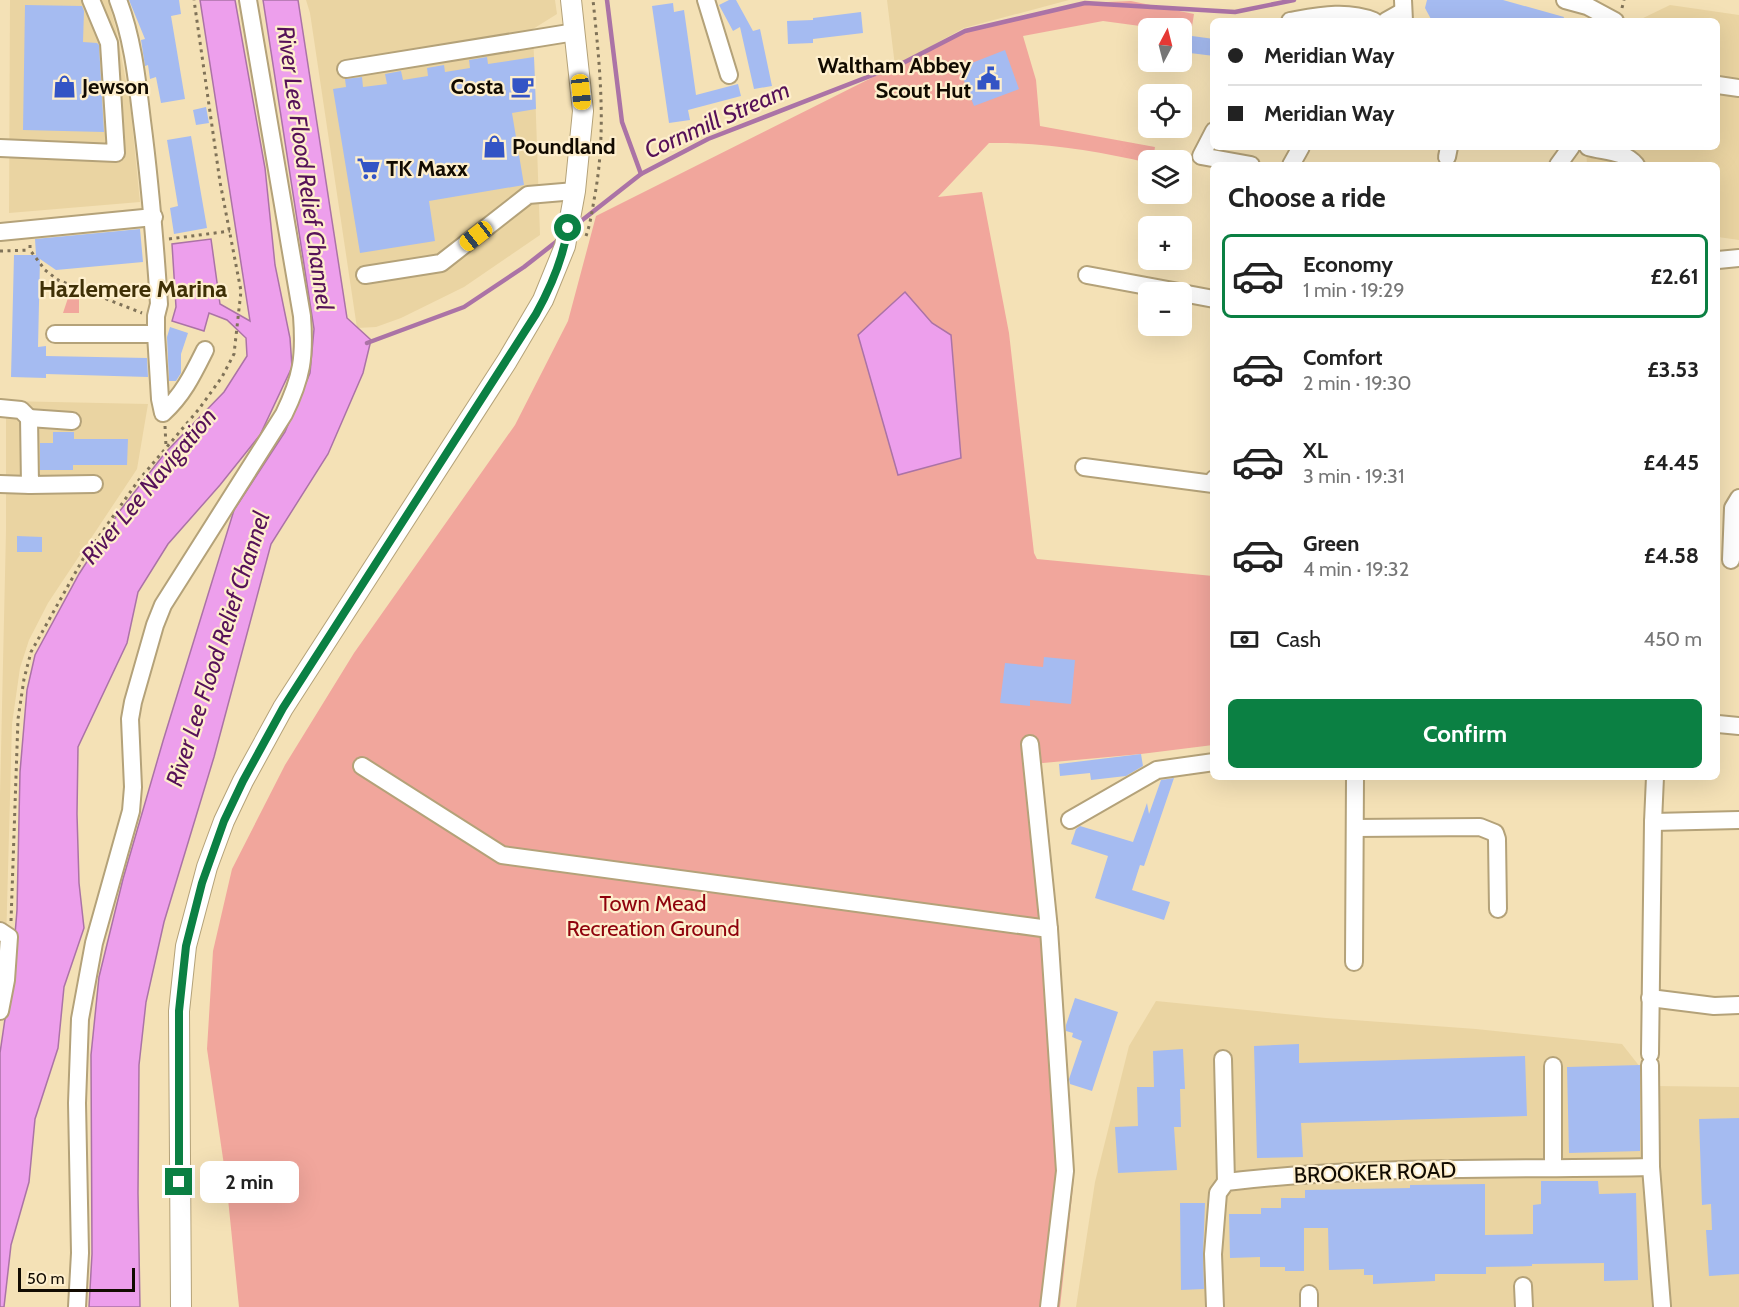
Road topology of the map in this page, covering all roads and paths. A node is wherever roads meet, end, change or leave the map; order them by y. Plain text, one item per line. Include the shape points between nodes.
1 (91, 0) edge
2 (118, 0) edge
3 (248, 0) edge
4 (571, 0) edge
5 (706, 0) edge
6 (1565, 0) edge
7 (193, 1) edge
8 (1310, 18) edge
9 (1366, 18) edge
10 (1609, 18) edge
11 (575, 32) junction
12 (346, 69) dead end
13 (729, 75) dead end
14 (1720, 85) edge
15 (1739, 88) edge
16 (1210, 139) edge
17 (0, 148) edge
18 (1603, 150) edge
19 (1636, 158) edge
20 (1234, 162) edge
21 (575, 191) junction
22 (154, 217) junction
23 (230, 231) junction
24 (0, 232) edge
25 (155, 241) junction
26 (0, 251) edge
27 (1739, 258) edge
28 (1720, 260) edge
29 (365, 275) dead end
30 (1087, 275) dead end
31 (1138, 285) edge
32 (1192, 295) edge
33 (1210, 298) edge
34 (156, 316) junction
35 (55, 334) dead end
36 (156, 334) junction
37 (205, 350) dead end
38 (0, 408) edge
39 (164, 413) junction
40 (29, 418) junction
41 (72, 421) dead end
42 (166, 448) junction
43 (1084, 467) dead end
44 (94, 483) dead end
45 (0, 484) edge
46 (30, 484) junction
47 (1210, 484) edge
48 (1739, 498) edge
49 (1729, 560) edge
50 (1720, 724) edge
51 (1739, 726) edge
52 (1030, 744) dead end
53 (1210, 763) edge
54 (362, 766) dead end
55 (1355, 780) edge
56 (1655, 780) edge
57 (1070, 820) dead end
58 (1739, 820) edge
59 (1653, 822) junction
60 (1355, 828) junction
61 (1498, 909) dead end
62 (1048, 929) junction
63 (5, 934) edge
64 (1354, 962) dead end
65 (1650, 998) junction
66 (1739, 1005) edge
67 (0, 1011) edge
68 (1223, 1059) dead end
69 (1553, 1066) dead end
70 (1652, 1167) junction
71 (1552, 1168) junction
72 (1226, 1182) junction
73 (1523, 1286) dead end
74 (77, 1307) edge
75 (181, 1307) edge
76 (1049, 1307) edge
77 (1215, 1307) edge
78 (1524, 1307) edge
79 (1663, 1307) edge

1 - 17 street via 109,43 116,153
2 - 22 street via 134,62
3 - 74 street via 302,316 301,369 284,414 163,605 133,702 131,811 94,943 80,1019
4 - 11 main road
5 - 13 street
6 - 10 street
7 - 23 path
8 - 9 street via 1337,14
11 - 12 street
11 - 21 main road via 583,111
14 - 15 street
16 - 20 street via 1201,156
18 - 19 street
21 - 29 street via 528,195 441,263
21 - 75 main road via 565,246 543,300 283,708 243,781 207,867 186,946 179,1011
22 - 24 street
22 - 25 street
23 - 25 path
23 - 42 path via 241,291 234,354 199,409
25 - 34 street via 159,304
26 - 34 path via 30,248 45,270 58,280
27 - 28 street
30 - 31 street
32 - 33 street
34 - 36 street
35 - 36 street
36 - 39 street
37 - 39 street via 189,383
38 - 40 street via 21,410
39 - 42 path
40 - 41 street
40 - 46 street
42 - 63 path via 83,559 30,652 18,719 14,879
43 - 47 street
44 - 46 street
45 - 46 street
48 - 49 street via 1733,508
50 - 51 street
52 - 62 street
53 - 57 street via 1157,770
54 - 62 street via 502,855
55 - 60 street
56 - 59 street
58 - 59 street
59 - 65 street
60 - 61 street via 1480,828 1495,833
60 - 64 street
62 - 76 street via 1065,1171
63 - 67 street via 6,980
65 - 66 street
65 - 70 street
68 - 72 street
69 - 71 street
70 - 71 street, BROOKER ROAD
70 - 79 street
71 - 72 street, BROOKER ROAD via 1376,1170
72 - 77 street via 1218,1193 1213,1254
73 - 78 street

